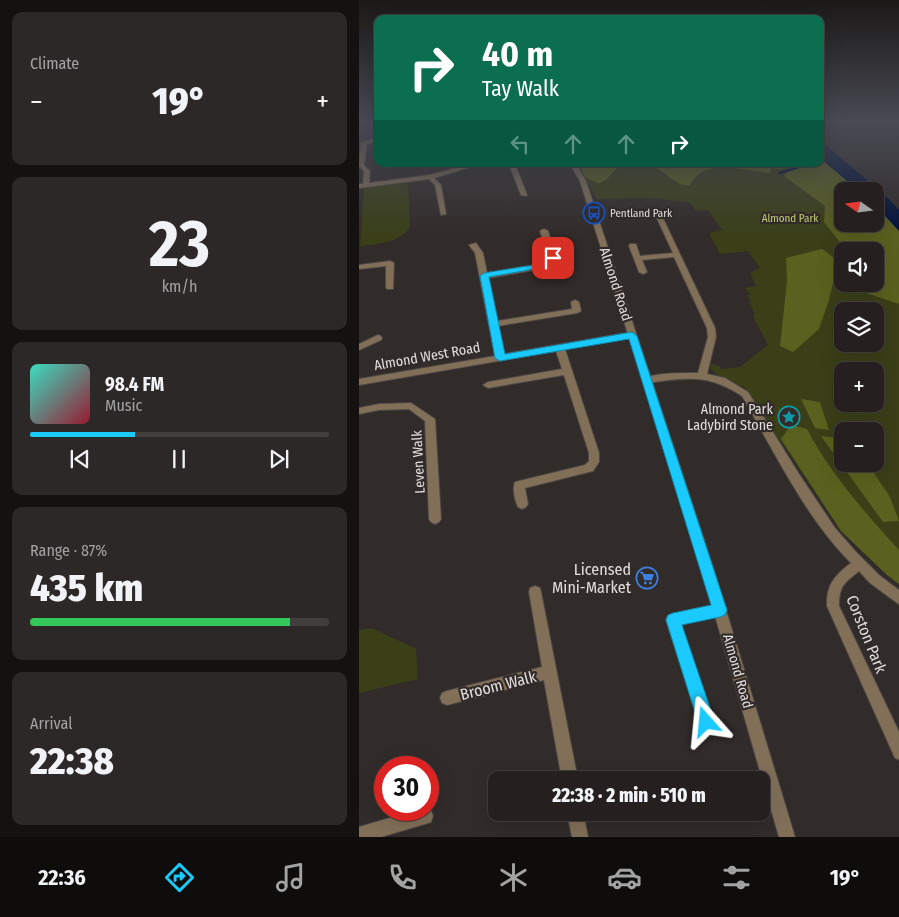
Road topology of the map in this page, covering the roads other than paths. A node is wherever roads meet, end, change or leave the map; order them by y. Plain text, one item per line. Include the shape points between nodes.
1 (362, 159) edge
2 (459, 167) edge
3 (513, 167) edge
4 (575, 167) edge
5 (430, 177) junction
6 (363, 185) edge
7 (524, 195) dead end
8 (443, 214) dead end
9 (658, 214) dead end
10 (544, 232) dead end
11 (473, 245) dead end
12 (633, 246) dead end
13 (677, 255) junction
14 (638, 258) junction
15 (359, 267) edge
16 (643, 272) dead end
17 (484, 276) junction
18 (390, 287) dead end
19 (575, 302) dead end
20 (495, 324) junction
21 (632, 336) junction
22 (378, 338) dead end
23 (359, 347) edge
24 (560, 348) junction
25 (500, 358) junction
26 (567, 371) junction
27 (702, 376) junction
28 (647, 380) junction
29 (359, 382) edge
30 (487, 385) dead end
31 (359, 412) edge
32 (522, 504) dead end
33 (435, 519) dead end
34 (859, 564) junction
35 (535, 592) dead end
36 (899, 599) edge
37 (720, 610) junction
38 (550, 672) junction
39 (447, 698) dead end
40 (706, 722) dead end
41 (899, 753) edge
42 (567, 771) edge
43 (408, 821) edge
44 (577, 821) edge
45 (359, 835) edge
46 (580, 837) edge
47 (787, 837) edge

1 - 6 street via 361,166 367,170
2 - 5 street
3 - 7 street
4 - 21 street, Almond Road via 583,181
5 - 6 street
5 - 8 street via 438,185
9 - 13 street
10 - 17 street via 553,258 549,265
11 - 17 street via 479,253
12 - 14 street
13 - 14 street
13 - 27 street via 711,328 712,337
14 - 16 street
15 - 18 street via 390,260
17 - 20 street
19 - 20 street via 577,311
20 - 25 street
21 - 24 street, Almond West Road
21 - 28 street, Almond Road
22 - 23 street
24 - 25 street, Almond West Road
24 - 26 street
25 - 29 street, Almond West Road
26 - 30 street
26 - 32 street via 595,453 594,462 589,468 519,485
27 - 28 street
27 - 34 street via 718,378 745,394 833,536
28 - 37 street, Almond Road
31 - 33 street, Leven Walk via 379,407 411,406 430,419
34 - 36 street
34 - 41 street, Corston Park via 838,580 831,591 833,606
35 - 38 street, Broom Walk
37 - 40 street via 673,620
37 - 47 street, Almond Road
38 - 39 street, Broom Walk
38 - 42 street, Broom Walk
43 - 45 street
44 - 46 street

